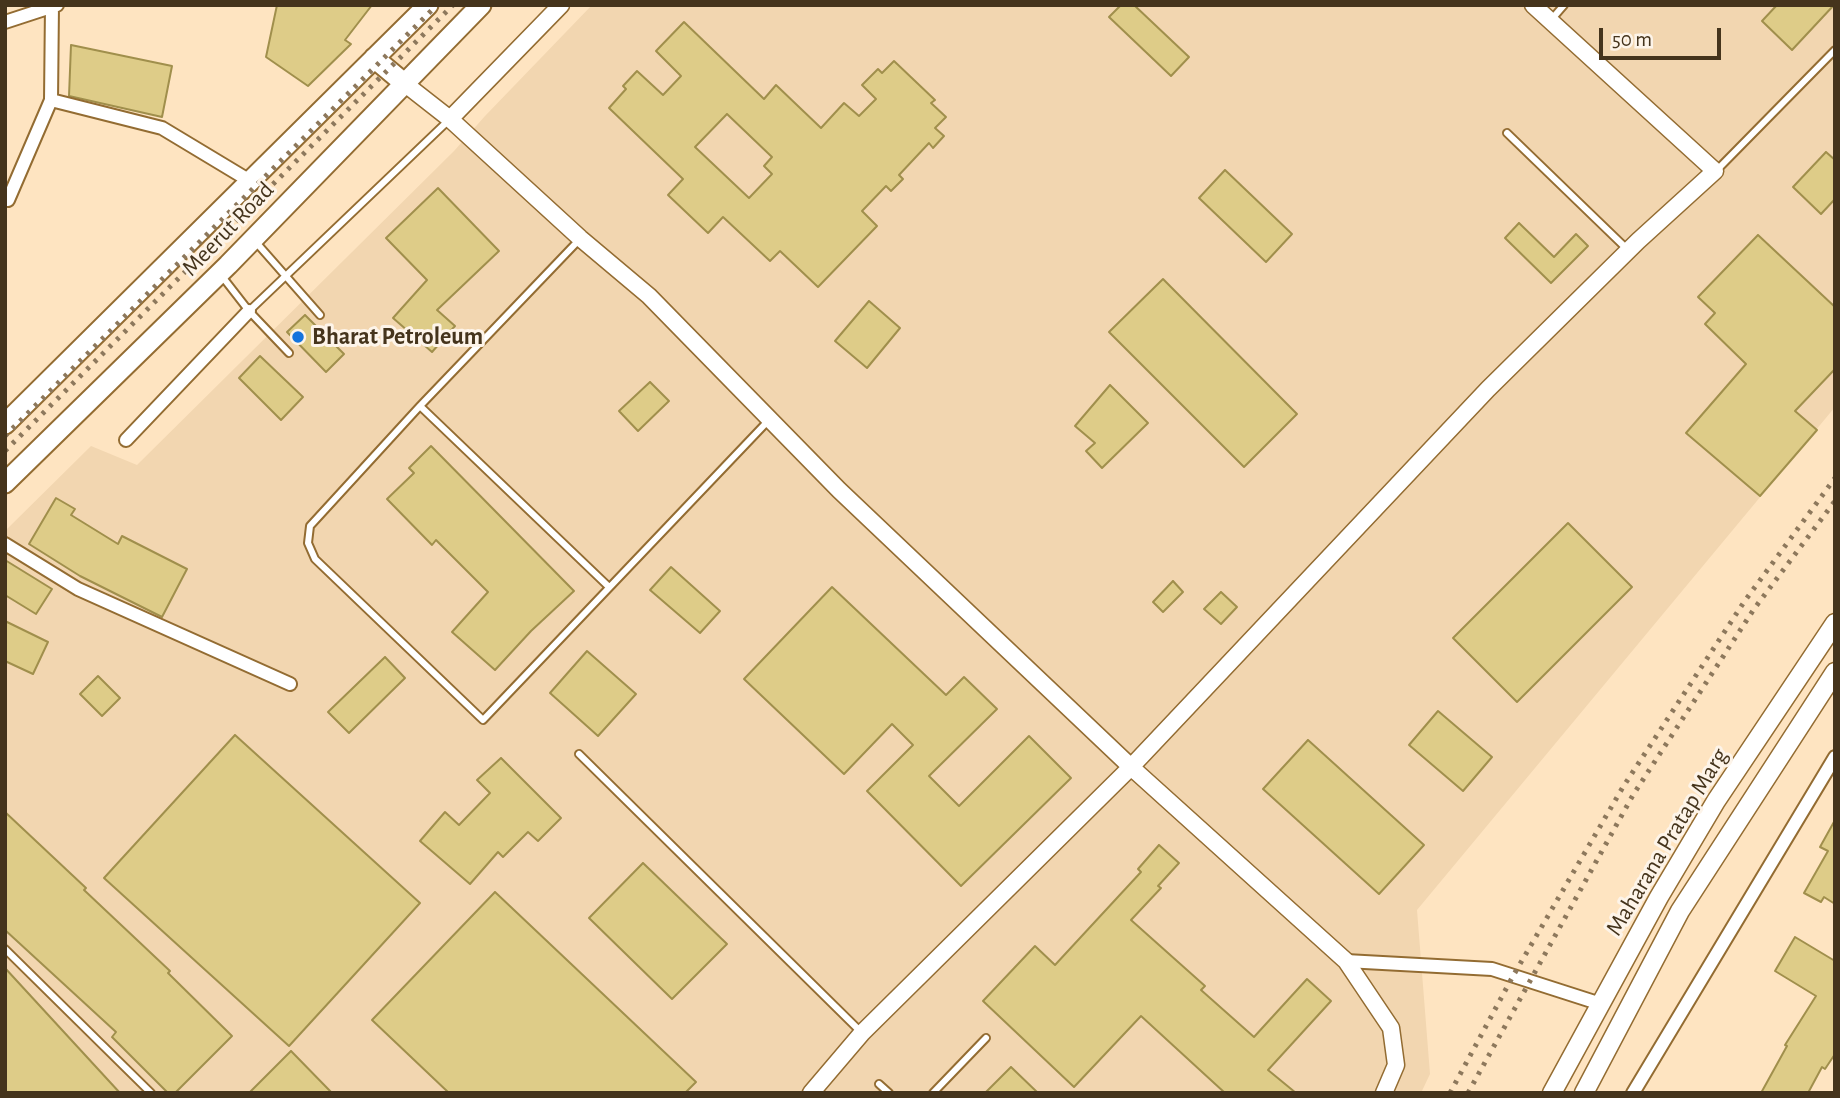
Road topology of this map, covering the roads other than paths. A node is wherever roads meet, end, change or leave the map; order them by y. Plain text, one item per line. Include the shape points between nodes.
1 (428, 5) edge
2 (481, 5) edge
3 (561, 5) edge
4 (1533, 5) edge
5 (1564, 5) edge
6 (54, 6) edge
7 (1550, 21) junction
8 (5, 22) edge
9 (1835, 50) edge
10 (374, 58) junction
11 (404, 83) junction
12 (51, 100) junction
13 (450, 120) junction
14 (1507, 134) dead end
15 (1715, 171) junction
16 (250, 181) junction
17 (8, 200) dead end
18 (580, 238) junction
19 (253, 239) junction
20 (1629, 250) junction
21 (219, 273) junction
22 (285, 278) junction
23 (249, 312) junction
24 (320, 315) dead end
25 (289, 353) dead end
26 (420, 406) junction
27 (771, 418) junction
28 (5, 424) edge
29 (126, 440) dead end
30 (5, 482) edge
31 (5, 544) edge
32 (609, 587) junction
33 (1835, 624) edge
34 (1835, 672) edge
35 (290, 684) dead end
36 (579, 754) dead end
37 (1835, 757) edge
38 (1131, 767) junction
39 (5, 949) edge
40 (1346, 961) junction
41 (1601, 1004) junction
42 (862, 1032) junction
43 (986, 1038) dead end
44 (879, 1084) dead end
45 (151, 1093) edge
46 (811, 1093) edge
47 (889, 1093) edge
48 (933, 1093) edge
49 (1384, 1093) edge
50 (1552, 1093) edge
51 (1584, 1093) edge
52 (1633, 1093) edge

1 - 10 main road, Meerut Road
2 - 11 main road, Meerut Road
3 - 13 street
4 - 7 street
5 - 7 lane
6 - 8 street
6 - 12 street
7 - 15 street
9 - 15 lane
10 - 11 main road
10 - 16 main road, Meerut Road
11 - 13 street
11 - 19 main road, Meerut Road
12 - 16 street via 162,128
12 - 17 street
13 - 18 street
13 - 22 lane
14 - 20 lane
15 - 20 street
16 - 28 main road, Meerut Road
18 - 26 lane
18 - 27 street via 649,296
19 - 21 main road, Meerut Road
19 - 22 lane
20 - 38 street via 1488,389
21 - 23 lane
21 - 30 main road, Meerut Road
22 - 23 lane
22 - 24 lane
23 - 25 lane
23 - 29 street
26 - 32 lane
26 - 32 lane via 321,512 310,526 308,543 315,559 473,711 483,720
27 - 32 lane
27 - 38 street via 839,490
31 - 35 street via 78,589
33 - 41 main road, Maharana Pratap Marg via 1716,802
34 - 51 main road, Maharana Pratap Marg via 1680,911
36 - 42 lane
37 - 52 street
38 - 40 street
38 - 42 street
39 - 45 lane
40 - 41 street via 1492,969
40 - 49 street via 1391,1028 1396,1065
41 - 50 main road, Maharana Pratap Marg
42 - 46 street
43 - 48 lane
44 - 47 lane

